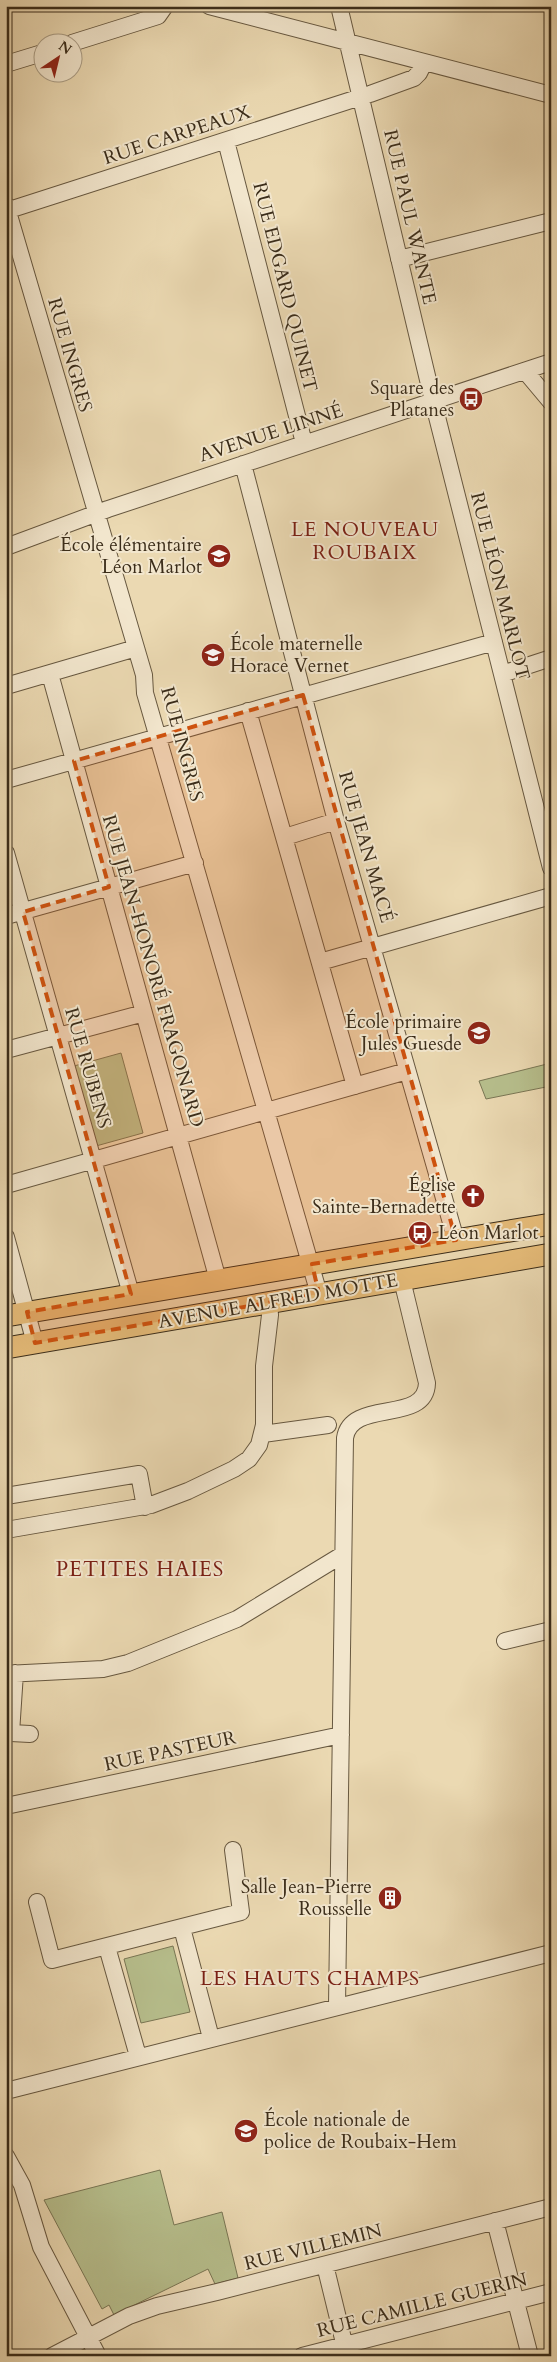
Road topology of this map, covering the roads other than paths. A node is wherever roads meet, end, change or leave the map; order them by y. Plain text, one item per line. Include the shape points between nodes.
1 (165, 6) edge
2 (209, 6) edge
3 (339, 6) edge
4 (82, 40) edge
5 (347, 43) junction
6 (32, 56) edge
7 (424, 63) junction
8 (6, 64) edge
9 (551, 95) edge
10 (360, 98) junction
11 (226, 141) junction
12 (7, 209) edge
13 (551, 221) edge
14 (399, 259) junction
15 (551, 362) edge
16 (525, 371) junction
17 (433, 401) junction
18 (551, 402) edge
19 (304, 443) junction
20 (243, 464) junction
21 (96, 513) junction
22 (6, 547) edge
23 (494, 642) junction
24 (136, 648) junction
25 (551, 658) edge
26 (50, 674) junction
27 (502, 674) junction
28 (6, 686) edge
29 (303, 695) junction
30 (248, 711) junction
31 (157, 736) junction
32 (74, 761) junction
33 (6, 780) edge
34 (336, 821) junction
35 (285, 837) junction
36 (6, 853) edge
37 (195, 863) junction
38 (551, 868) edge
39 (109, 887) junction
40 (551, 896) edge
41 (23, 912) junction
42 (6, 916) edge
43 (373, 946) junction
44 (320, 962) junction
45 (144, 1013) junction
46 (58, 1036) junction
47 (6, 1050) edge
48 (407, 1071) junction
49 (354, 1086) junction
50 (267, 1111) junction
51 (178, 1137) junction
52 (93, 1161) junction
53 (6, 1185) edge
54 (551, 1224) edge
55 (6, 1237) edge
56 (456, 1240) junction
57 (551, 1254) edge
58 (312, 1264) junction
59 (218, 1280) junction
60 (402, 1280) junction
61 (131, 1294) junction
62 (319, 1294) junction
63 (269, 1303) junction
64 (27, 1312) junction
65 (6, 1316) edge
66 (35, 1343) junction
67 (6, 1348) edge
68 (328, 1425) dead end
69 (263, 1434) junction
70 (6, 1496) edge
71 (145, 1507) junction
72 (6, 1530) edge
73 (342, 1555) junction
74 (551, 1630) edge
75 (505, 1641) dead end
76 (11, 1673) edge
77 (30, 1734) dead end
78 (342, 1735) junction
79 (6, 1806) edge
80 (233, 1850) dead end
81 (37, 1902) dead end
82 (182, 1928) junction
83 (108, 1947) junction
84 (551, 1952) edge
85 (336, 2006) junction
86 (211, 2038) junction
87 (138, 2056) junction
88 (6, 2090) edge
89 (6, 2156) edge
90 (551, 2207) edge
91 (495, 2220) junction
92 (325, 2265) junction
93 (551, 2292) edge
94 (516, 2301) junction
95 (88, 2337) junction
96 (346, 2351) edge
97 (52, 2356) edge
98 (98, 2356) edge
99 (302, 2356) edge
100 (530, 2356) edge

1 - 4 street via 158,16
2 - 5 street
3 - 5 street, RUE PAUL WANTE
5 - 7 street
5 - 10 street, RUE PAUL WANTE
6 - 8 street
7 - 9 street
7 - 10 street, RUE CARPEAUX via 414,78
10 - 11 street, RUE CARPEAUX
10 - 14 street, RUE PAUL WANTE
11 - 12 street, RUE CARPEAUX
11 - 19 street, RUE EDGARD QUINET
12 - 21 street, RUE INGRES
13 - 14 street
14 - 17 street, RUE PAUL WANTE
15 - 16 street, AVENUE LINNÉ
16 - 17 street, AVENUE LINNÉ
16 - 18 street
17 - 19 street, AVENUE LINNÉ
17 - 23 street, RUE LÉON MARLOT
19 - 20 street, AVENUE LINNÉ
20 - 21 street, AVENUE LINNÉ
20 - 29 street, RUE JEAN MACÉ
21 - 22 street, AVENUE LINNÉ
21 - 24 street, RUE INGRES
23 - 27 street, RUE LÉON MARLOT
23 - 29 street
24 - 26 street
24 - 31 street, RUE INGRES
25 - 27 street
26 - 28 street
26 - 32 street, RUE JEAN-HONORÉ FRAGONARD
27 - 38 street, RUE LÉON MARLOT
29 - 30 street
29 - 34 street, RUE JEAN MACÉ
30 - 31 street
30 - 35 street
31 - 32 street
31 - 37 street, RUE INGRES
32 - 33 street
32 - 39 street, RUE JEAN-HONORÉ FRAGONARD
34 - 35 street
34 - 43 street, RUE JEAN MACÉ
35 - 44 street
36 - 41 street, RUE RUBENS
37 - 39 street
37 - 50 street, RUE INGRES
39 - 41 street
39 - 45 street, RUE JEAN-HONORÉ FRAGONARD
40 - 43 street
41 - 42 street
41 - 46 street, RUE RUBENS
43 - 44 street
43 - 48 street, RUE JEAN MACÉ
44 - 49 street
45 - 46 street
45 - 51 street, RUE JEAN-HONORÉ FRAGONARD
46 - 47 street
46 - 52 street, RUE RUBENS
48 - 49 street
48 - 56 street, RUE JEAN MACÉ
49 - 50 street
50 - 51 street
50 - 58 street, RUE INGRES
51 - 52 street
51 - 59 street, RUE JEAN-HONORÉ FRAGONARD
52 - 53 street
52 - 61 street, RUE RUBENS
54 - 56 main road, AVENUE ALFRED MOTTE
55 - 64 street
56 - 58 main road, AVENUE ALFRED MOTTE
57 - 60 main road, AVENUE ALFRED MOTTE
58 - 59 main road, AVENUE ALFRED MOTTE
58 - 62 street, RUE INGRES
59 - 61 main road, AVENUE ALFRED MOTTE
60 - 62 main road, AVENUE ALFRED MOTTE
60 - 73 street via 427,1386 422,1398 414,1404 357,1420 346,1432
61 - 64 main road, AVENUE ALFRED MOTTE
62 - 63 main road, AVENUE ALFRED MOTTE
63 - 66 main road, AVENUE ALFRED MOTTE
63 - 69 street
64 - 65 main road, AVENUE ALFRED MOTTE
64 - 66 street
66 - 67 main road, AVENUE ALFRED MOTTE
68 - 69 street
69 - 71 street via 252,1455 234,1469
70 - 71 street via 139,1474
71 - 72 street
73 - 76 street via 237,1619 128,1663 102,1668
73 - 78 street
74 - 75 street
76 - 77 street via 11,1733
78 - 79 street, RUE PASTEUR
78 - 85 street
80 - 82 street via 241,1912
81 - 83 street via 52,1960
82 - 83 street
82 - 86 street
83 - 87 street
84 - 85 street
85 - 86 street
86 - 87 street
87 - 88 street
89 - 95 street via 22,2185 41,2247
90 - 91 street, RUE VILLEMIN
91 - 92 street, RUE VILLEMIN
91 - 94 street
92 - 95 street, RUE VILLEMIN via 157,2306
92 - 96 street
93 - 94 street, RUE CAMILLE GUERIN
94 - 96 street, RUE CAMILLE GUERIN
94 - 100 street
95 - 97 street, RUE VILLEMIN
95 - 98 street
96 - 99 street, RUE CAMILLE GUERIN

